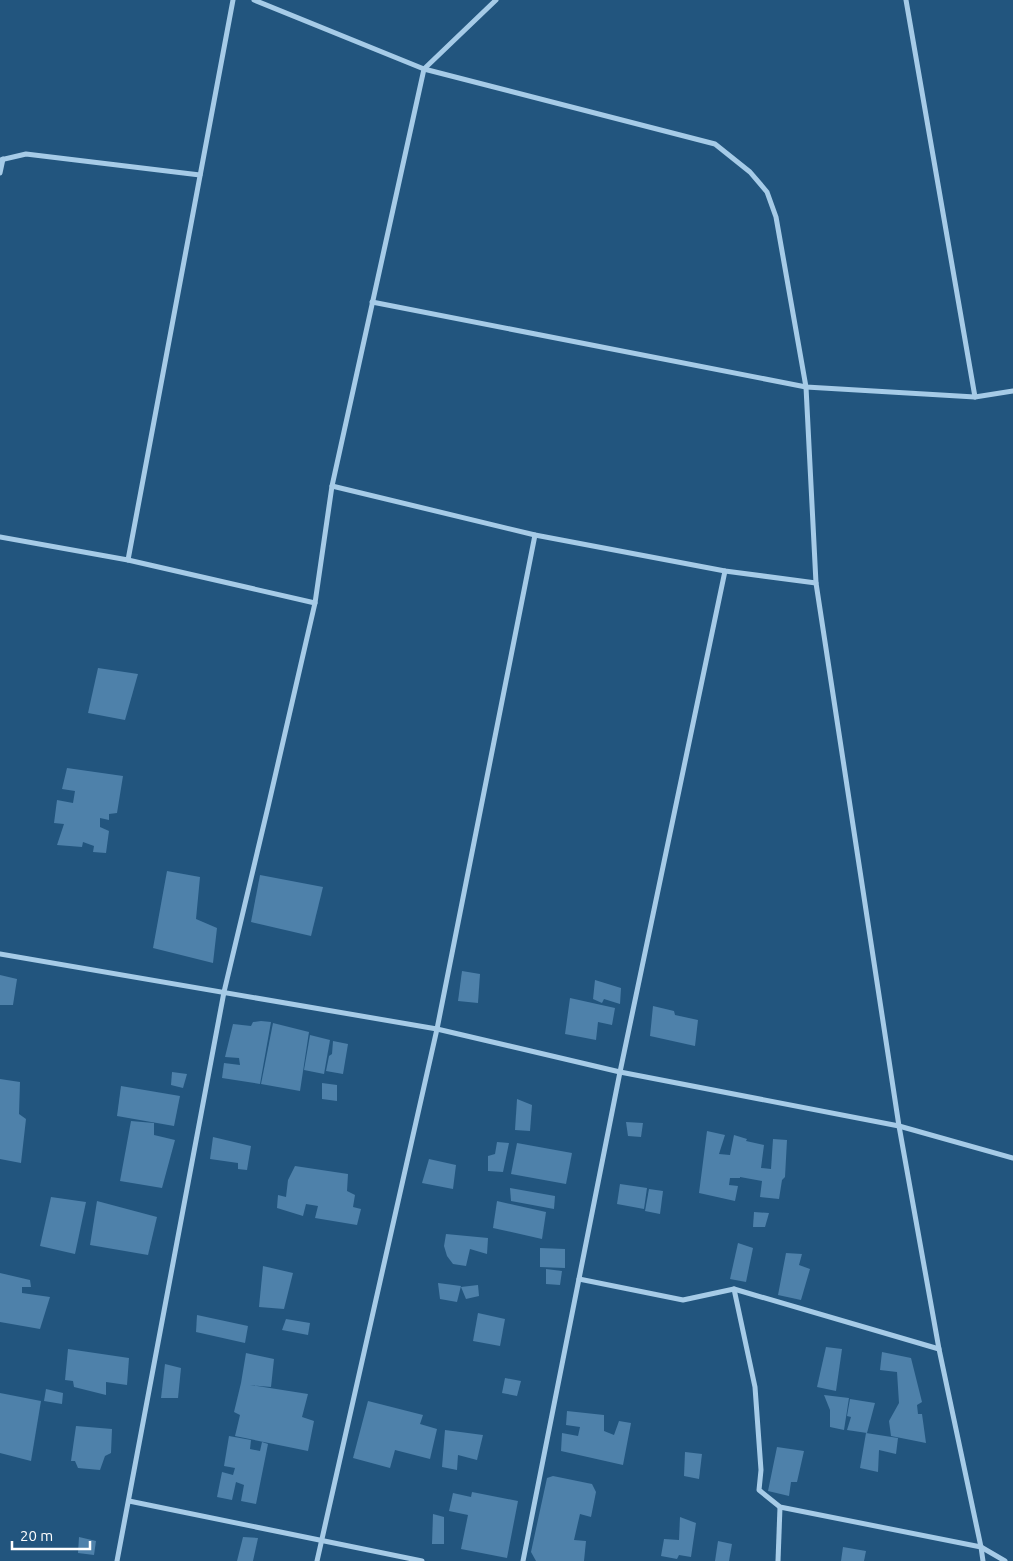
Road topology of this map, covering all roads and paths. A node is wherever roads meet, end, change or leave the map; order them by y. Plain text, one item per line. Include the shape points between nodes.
1 (233, 0) edge
2 (254, 0) edge
3 (496, 0) edge
4 (906, 0) edge
5 (424, 69) junction
6 (1, 160) edge
7 (0, 173) edge
8 (200, 175) junction
9 (372, 302) junction
10 (806, 387) junction
11 (1013, 391) edge
12 (975, 398) junction
13 (332, 486) junction
14 (536, 535) junction
15 (0, 537) edge
16 (128, 560) junction
17 (725, 571) junction
18 (816, 583) junction
19 (314, 603) junction
20 (0, 954) edge
21 (224, 992) junction
22 (437, 1029) junction
23 (620, 1072) junction
24 (899, 1126) junction
25 (1013, 1158) edge
26 (579, 1279) junction
27 (734, 1289) junction
28 (939, 1349) junction
29 (129, 1501) junction
30 (780, 1507) junction
31 (321, 1540) junction
32 (981, 1547) junction
33 (117, 1561) edge
34 (317, 1561) edge
35 (422, 1561) edge
36 (523, 1561) edge
37 (778, 1561) edge
38 (983, 1561) edge
39 (1005, 1561) edge

1 - 8 street
2 - 5 street
3 - 5 street
4 - 12 street
5 - 9 street
5 - 10 street via 715,144 750,172 767,192 776,217
6 - 7 street
6 - 8 street via 26,154
8 - 16 street
9 - 10 street
9 - 13 street
10 - 12 street
10 - 18 street
11 - 12 street
13 - 14 street
13 - 19 street
14 - 17 street
14 - 22 street
15 - 16 street
16 - 19 street
17 - 18 street
17 - 23 street
18 - 24 street
19 - 21 street
20 - 21 street
21 - 22 street
21 - 29 street
22 - 23 street
22 - 31 street
23 - 24 street
23 - 26 street
24 - 25 street
24 - 28 street
26 - 27 street via 684,1300
26 - 36 street
27 - 28 street
27 - 30 street via 755,1387 761,1470 759,1490
28 - 32 street
29 - 31 street
29 - 33 street
30 - 32 street
30 - 37 street
31 - 34 street
31 - 35 street
32 - 38 street
32 - 39 street

